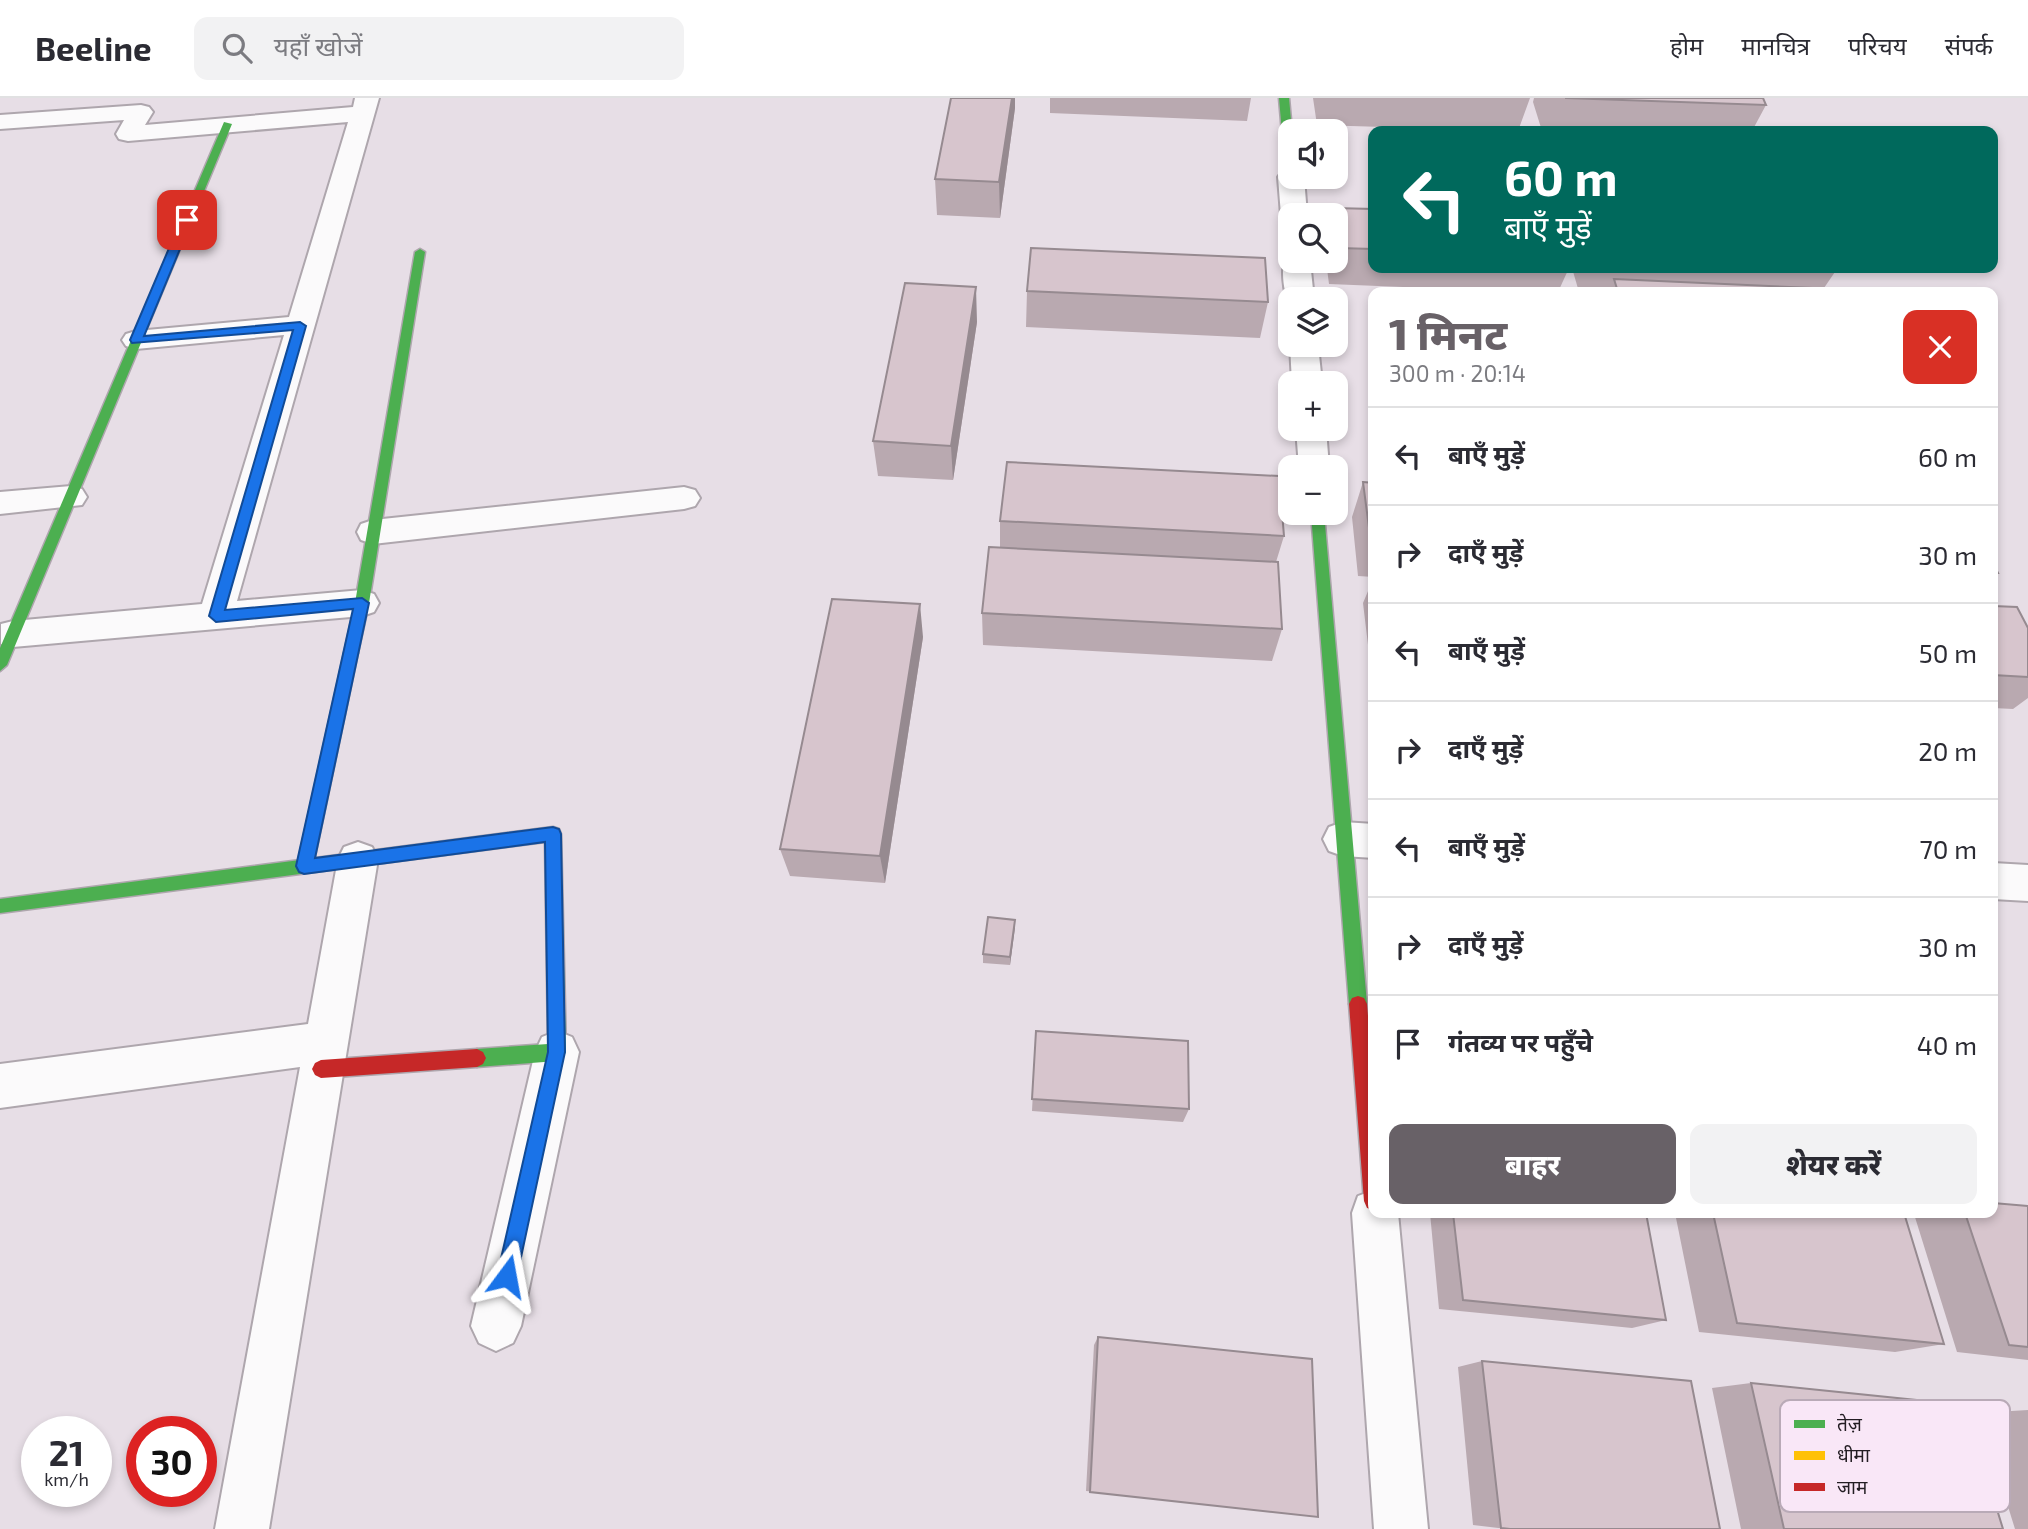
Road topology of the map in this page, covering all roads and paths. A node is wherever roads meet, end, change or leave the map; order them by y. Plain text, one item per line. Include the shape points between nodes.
1 (1284, 98) edge
2 (144, 105) edge
3 (365, 105) edge
4 (1286, 119) edge
5 (227, 124) junction
6 (3, 125) edge
7 (420, 251) dead end
8 (300, 326) junction
9 (136, 340) junction
10 (71, 496) junction
11 (684, 498) dead end
12 (0, 503) edge
13 (1319, 525) edge
14 (373, 532) junction
15 (362, 603) junction
16 (216, 616) junction
17 (13, 634) junction
18 (0, 665) edge
19 (1359, 840) edge
20 (358, 859) junction
21 (304, 866) junction
22 (1998, 881) edge
23 (2028, 883) edge
24 (0, 906) edge
25 (556, 1052) junction
26 (323, 1056) junction
27 (1368, 1057) edge
28 (0, 1086) edge
29 (1375, 1218) edge
30 (496, 1326) dead end
31 (242, 1529) edge
32 (1401, 1529) edge

1 - 4 street
2 - 5 street via 128,134
2 - 6 street
3 - 5 street
3 - 8 street
5 - 9 street
7 - 14 street
8 - 9 street
8 - 16 street
9 - 10 street
10 - 12 street
10 - 17 street
11 - 14 street
13 - 19 street
14 - 15 street
15 - 16 street
15 - 21 street
16 - 17 street
17 - 18 street
19 - 27 street
20 - 21 street
20 - 25 street via 553,834
20 - 26 street
21 - 24 street
22 - 23 street
25 - 26 street
25 - 30 street
26 - 28 street
26 - 31 street
29 - 32 street

